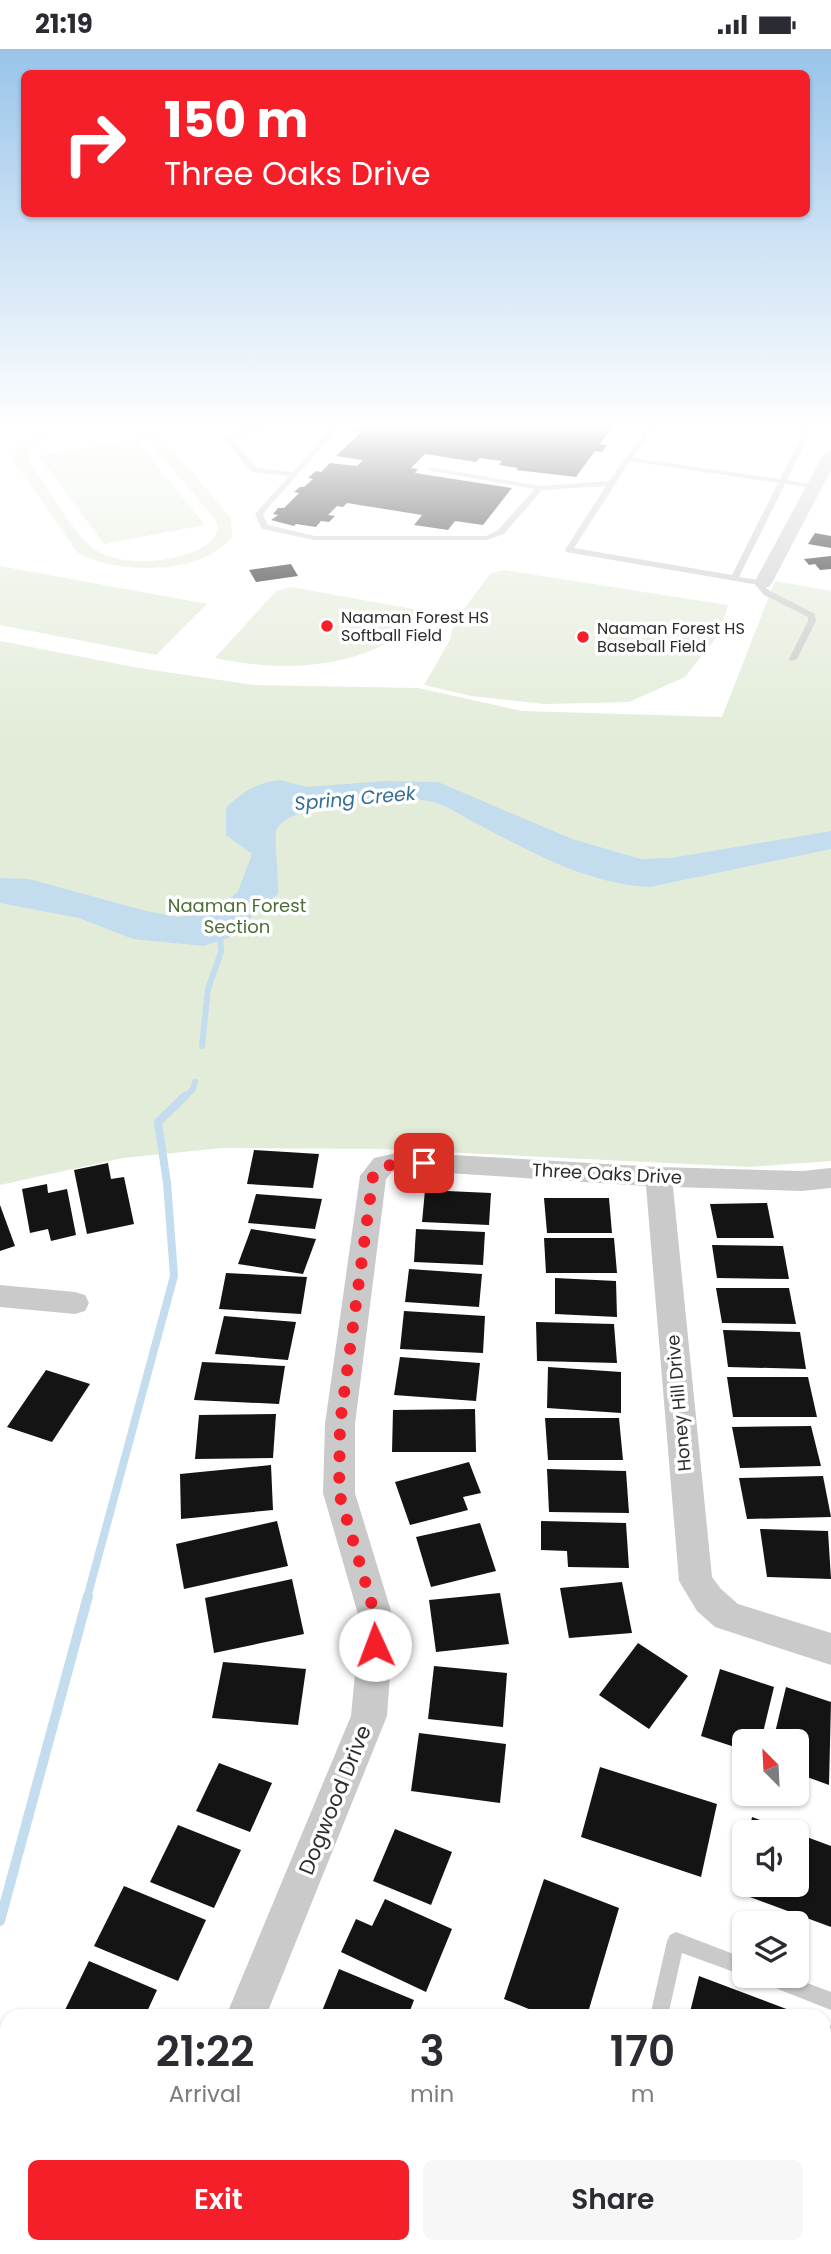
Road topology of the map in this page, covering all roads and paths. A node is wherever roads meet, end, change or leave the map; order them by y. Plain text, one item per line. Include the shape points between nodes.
1 (274, 529) edge
2 (505, 529) edge
3 (582, 529) edge
4 (760, 529) edge
5 (792, 529) edge
6 (734, 579) junction
7 (763, 583) junction
8 (793, 659) dead end
9 (383, 1165) joint
10 (659, 1177) junction
11 (831, 1178) edge
12 (0, 1296) edge
13 (75, 1303) dead end
14 (831, 1649) edge
15 (732, 1962) edge
16 (797, 1988) edge
17 (831, 2001) edge
18 (249, 2009) edge
19 (661, 2009) edge

1 - 2 lane via 315,538 487,538
3 - 6 lane via 569,550
4 - 6 lane
5 - 7 street
6 - 7 lane
7 - 8 lane via 767,593 812,616
9 - 10 street, Three Oaks Drive via 401,1161
9 - 18 street, Dogwood Drive via 373,1176 370,1189 340,1424 339,1493 377,1622 369,1716
10 - 11 street, Three Oaks Drive
10 - 14 street, Honey Hill Drive via 696,1581 727,1616
12 - 13 street
15 - 19 lane via 676,1941
16 - 17 lane

